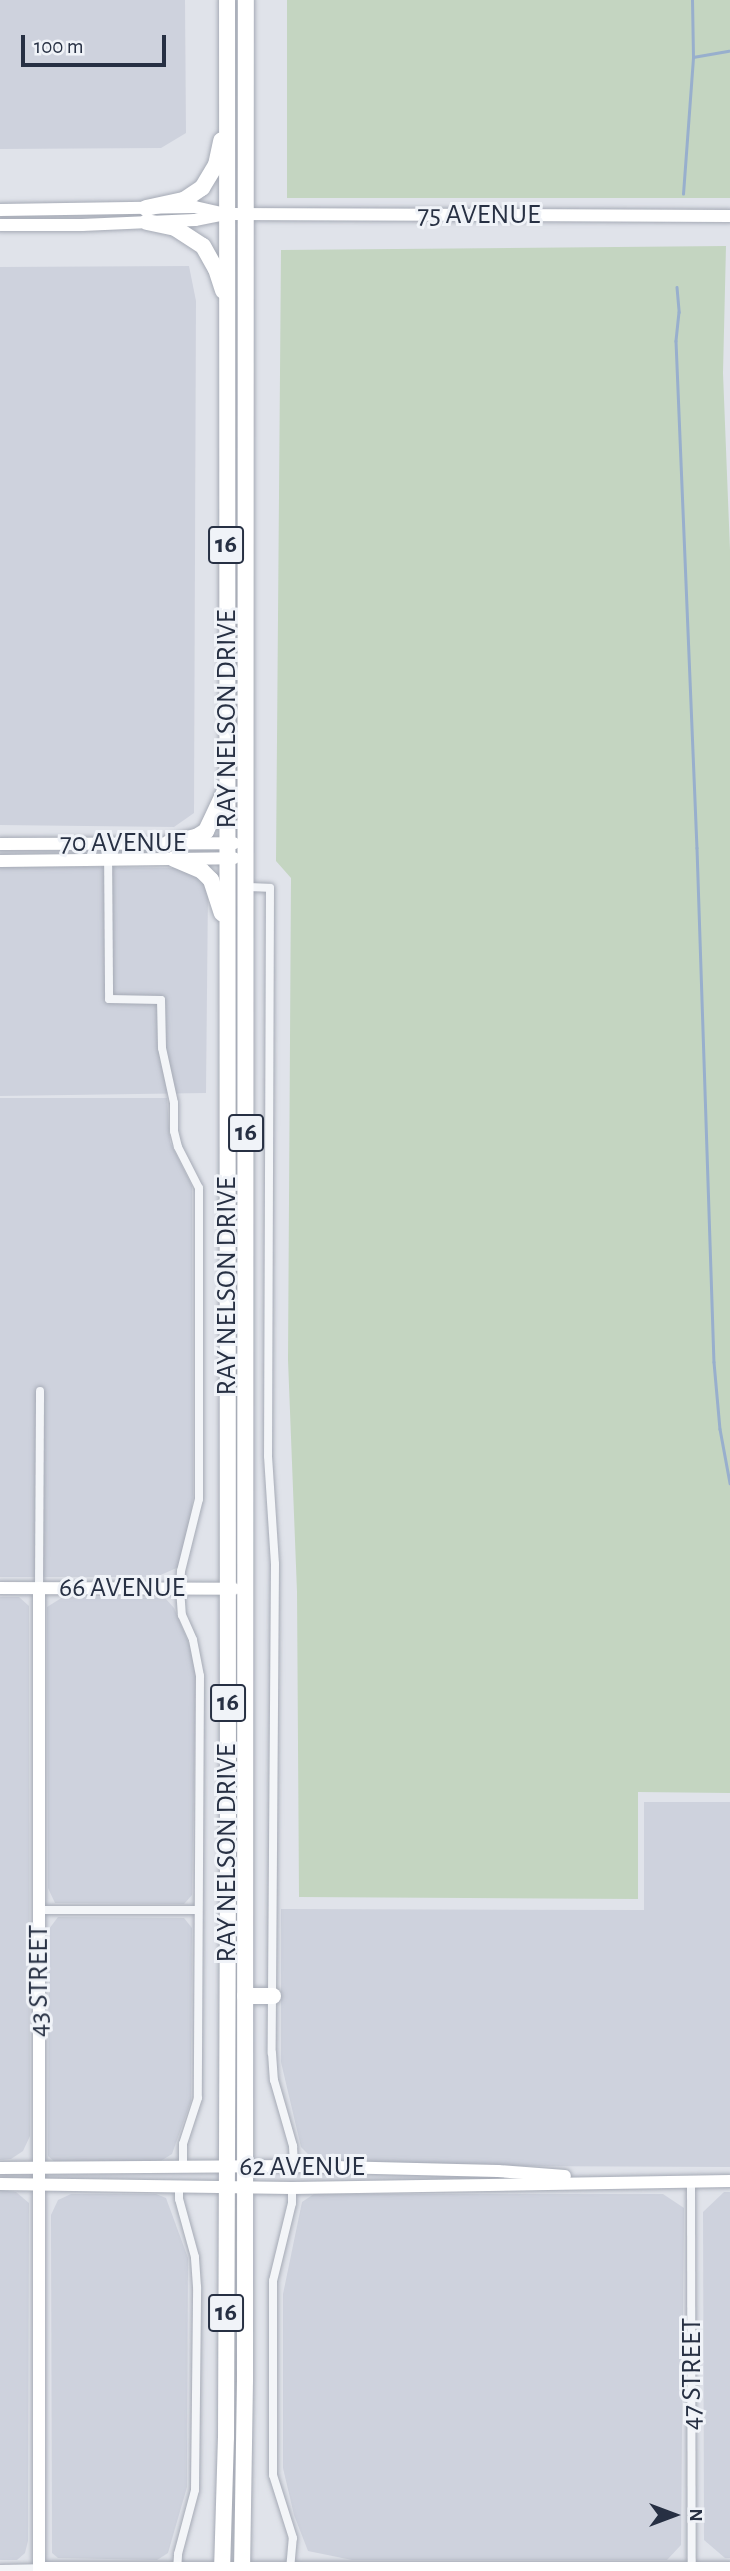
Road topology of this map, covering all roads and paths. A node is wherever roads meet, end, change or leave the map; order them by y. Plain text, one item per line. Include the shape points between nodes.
1 (228, 0) edge
2 (246, 0) edge
3 (228, 108) junction
4 (0, 210) edge
5 (147, 215) junction
6 (227, 215) junction
7 (247, 215) junction
8 (730, 216) edge
9 (0, 225) edge
10 (228, 307) junction
11 (228, 784) junction
12 (0, 844) edge
13 (108, 844) junction
14 (171, 851) junction
15 (228, 851) junction
16 (246, 851) junction
17 (0, 860) edge
18 (108, 861) junction
19 (246, 887) junction
20 (228, 934) junction
21 (40, 1391) dead end
22 (0, 1588) edge
23 (39, 1588) junction
24 (180, 1588) junction
25 (228, 1589) junction
26 (245, 1589) junction
27 (39, 1910) junction
28 (198, 1910) junction
29 (245, 1996) junction
30 (273, 1996) junction
31 (245, 2166) junction
32 (295, 2166) junction
33 (225, 2167) junction
34 (0, 2168) edge
35 (183, 2168) junction
36 (39, 2169) junction
37 (604, 2180) junction
38 (691, 2181) junction
39 (730, 2181) edge
40 (0, 2184) edge
41 (39, 2187) junction
42 (178, 2187) junction
43 (225, 2187) junction
44 (245, 2187) junction
45 (292, 2188) junction
46 (692, 2568) junction
47 (730, 2568) edge
48 (0, 2569) edge
49 (538, 2569) edge
50 (39, 2570) edge
51 (177, 2570) edge
52 (222, 2570) edge
53 (289, 2570) edge
54 (242, 2571) edge

1 - 3 highway, RAY NELSON DRIVE / 16
2 - 7 highway, RAY NELSON DRIVE / 16
3 - 5 highway via 216,165 202,188
3 - 6 highway, RAY NELSON DRIVE / 16
4 - 5 street, 75 AVENUE
5 - 6 street, 75 AVENUE via 195,207
5 - 9 street, 75 AVENUE
5 - 10 highway via 203,246
6 - 7 street, 75 AVENUE
6 - 10 highway, RAY NELSON DRIVE / 16
7 - 8 street, 75 AVENUE
7 - 16 highway, RAY NELSON DRIVE / 16
10 - 11 highway, RAY NELSON DRIVE / 16
11 - 14 highway via 206,831
11 - 15 highway, RAY NELSON DRIVE / 16
12 - 13 street, 70 AVENUE
13 - 14 street, 70 AVENUE
13 - 18 street
14 - 15 street, 70 AVENUE
14 - 18 street, 70 AVENUE
14 - 20 highway via 211,880
15 - 16 street, 70 AVENUE
15 - 20 highway, RAY NELSON DRIVE / 16
16 - 19 highway, RAY NELSON DRIVE / 16
17 - 18 street, 70 AVENUE
18 - 24 street via 109,999 161,1000 162,1048 174,1102 174,1131 199,1188 199,1499
19 - 26 highway, RAY NELSON DRIVE / 16
19 - 30 street via 270,888 272,939 268,1456 275,1564
20 - 25 highway, RAY NELSON DRIVE / 16
21 - 23 street, 43 STREET
22 - 23 street, 66 AVENUE
23 - 24 street, 66 AVENUE
23 - 27 street, 43 STREET
24 - 25 street, 66 AVENUE
24 - 28 street via 182,1615 199,1665
25 - 26 street, 66 AVENUE
25 - 33 highway, RAY NELSON DRIVE / 16
26 - 29 highway, RAY NELSON DRIVE / 16
27 - 28 street
27 - 36 street, 43 STREET
28 - 35 street via 198,2098 183,2144
29 - 30 highway
29 - 31 highway, RAY NELSON DRIVE / 16
30 - 32 street via 274,2080
31 - 32 street, 62 AVENUE
31 - 33 street, 62 AVENUE
31 - 44 highway, RAY NELSON DRIVE / 16
32 - 37 street, 62 AVENUE via 498,2171
33 - 35 street, 62 AVENUE
33 - 43 highway, RAY NELSON DRIVE / 16
34 - 36 street, 62 AVENUE
35 - 36 street, 62 AVENUE
36 - 41 street, 43 STREET
37 - 38 street, 62 AVENUE
37 - 45 street, 62 AVENUE
38 - 39 street, 62 AVENUE
38 - 46 street, 47 STREET
40 - 41 street, 62 AVENUE
41 - 42 street, 62 AVENUE
41 - 50 street, 43 STREET
42 - 43 street, 62 AVENUE
42 - 51 street via 197,2287 195,2490
43 - 44 street, 62 AVENUE
43 - 52 highway, RAY NELSON DRIVE / 16
44 - 45 street, 62 AVENUE
44 - 54 highway, RAY NELSON DRIVE / 16
45 - 53 street via 273,2281 273,2475 293,2538
46 - 47 street
46 - 49 street
48 - 50 street
49 - 53 street
50 - 51 street
51 - 52 street
52 - 54 street
53 - 54 street

